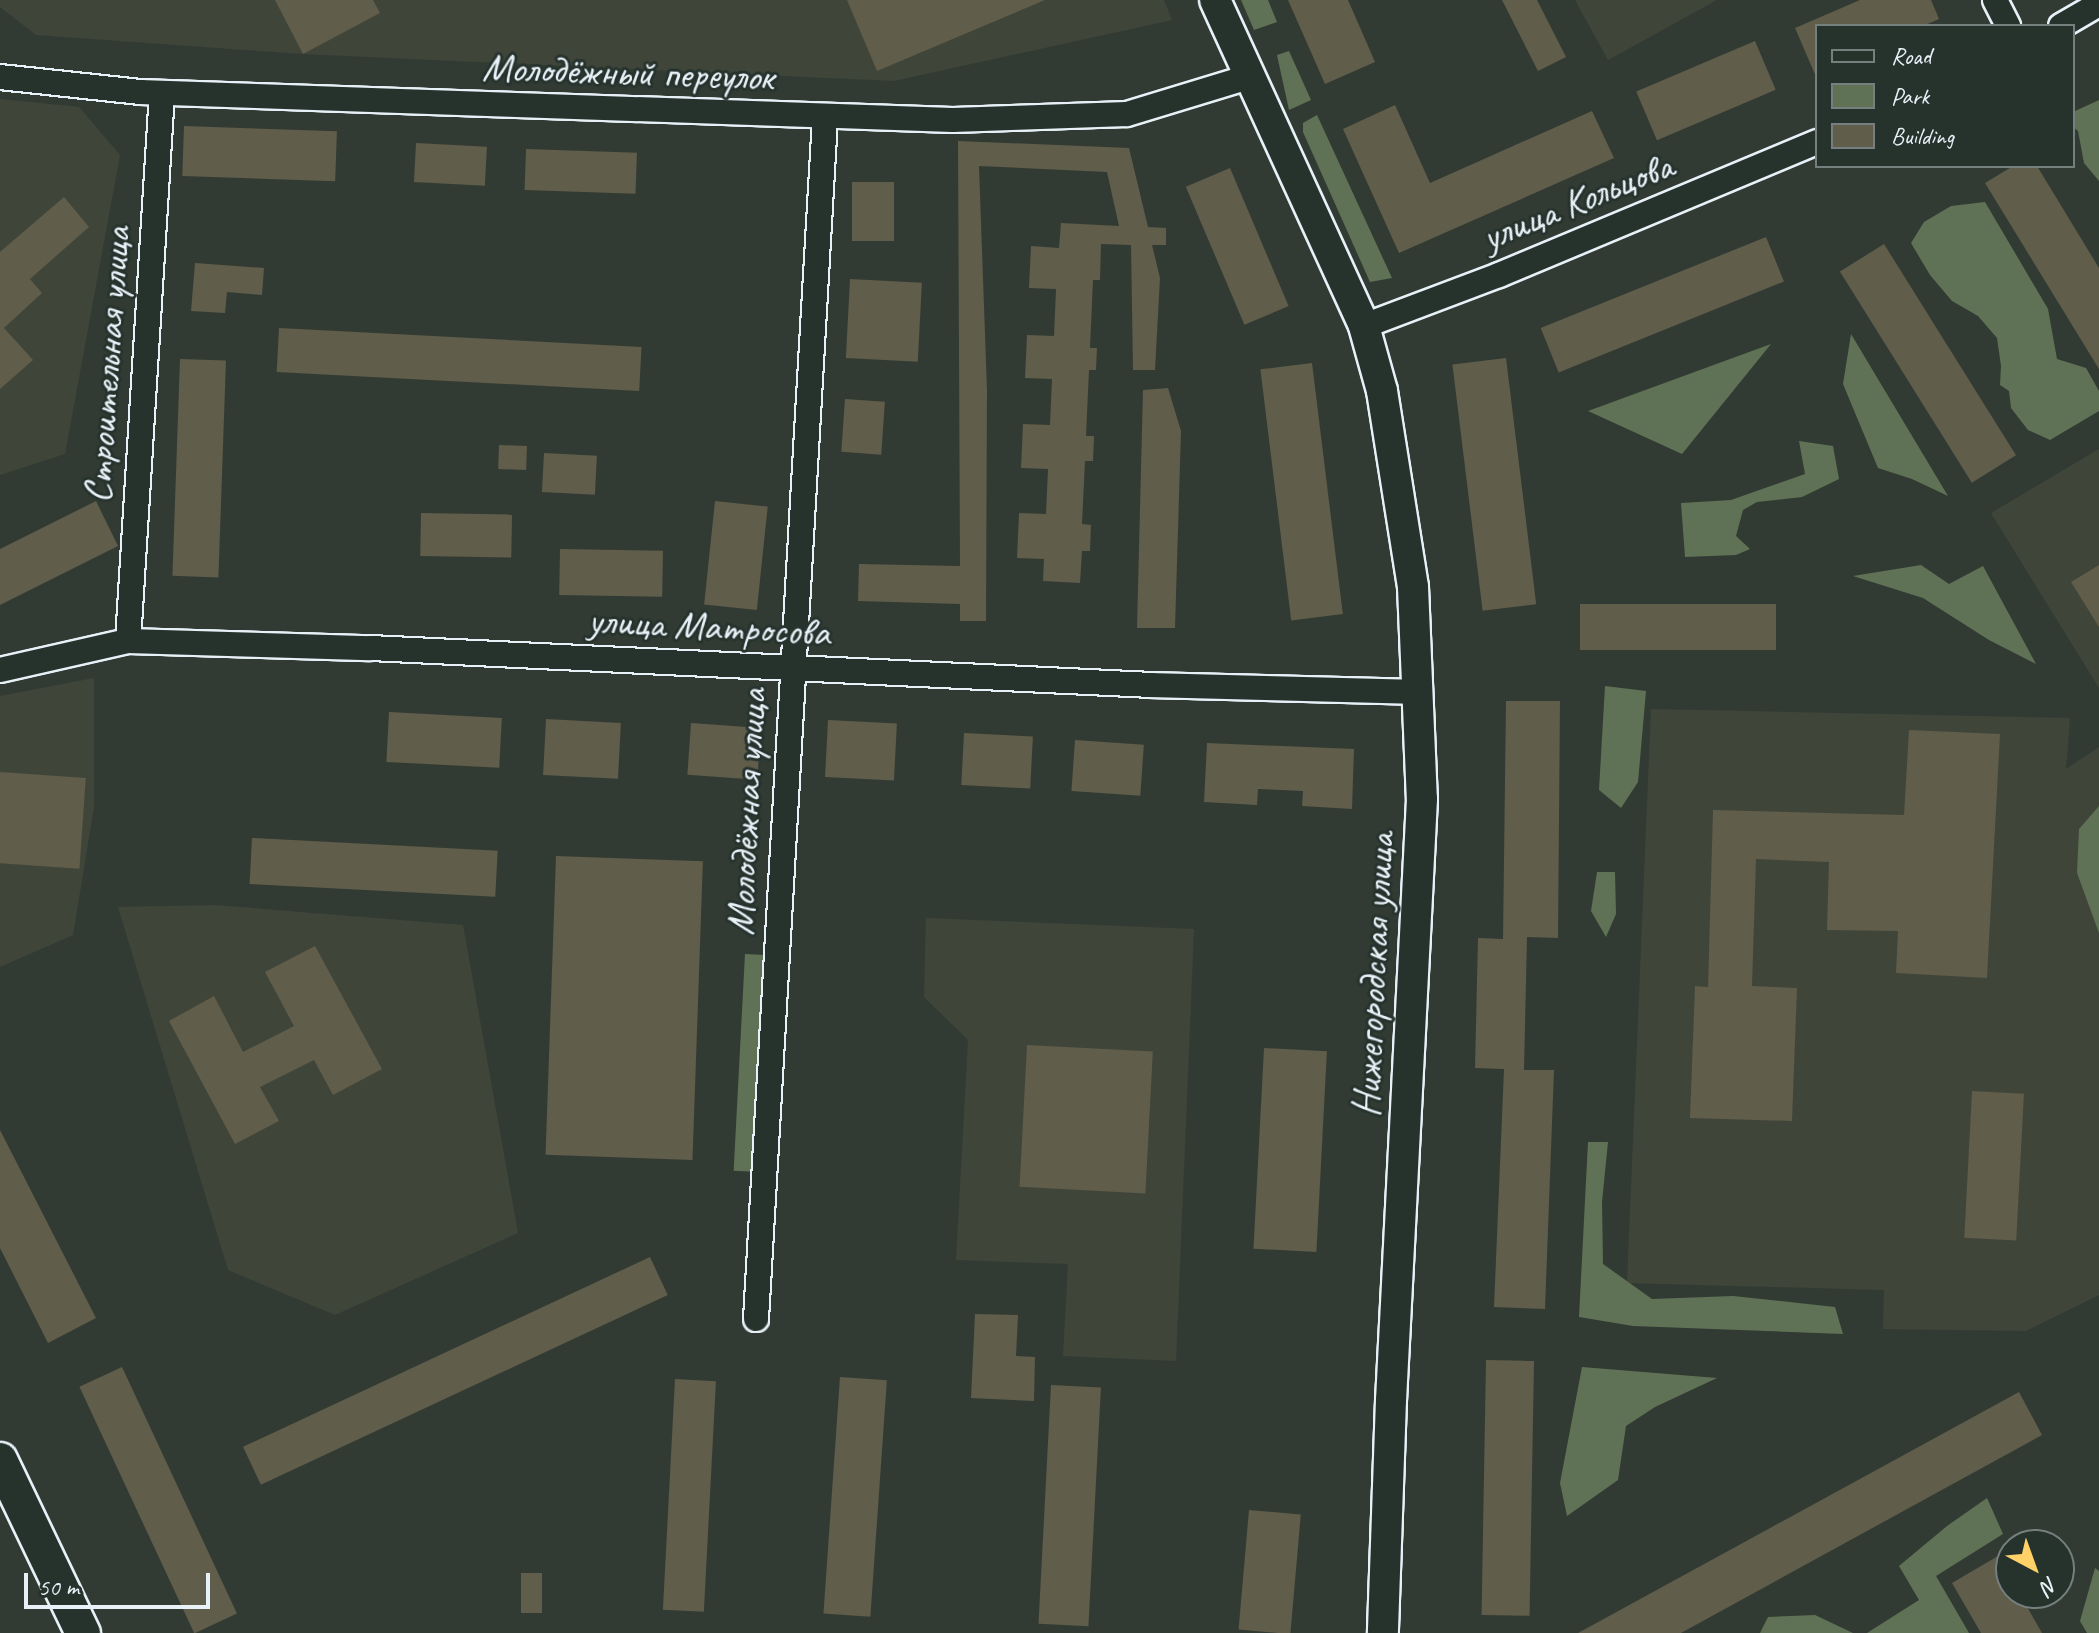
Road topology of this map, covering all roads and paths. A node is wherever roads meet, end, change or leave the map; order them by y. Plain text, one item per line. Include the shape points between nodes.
1 (1215, 0) edge
2 (1995, 0) edge
3 (2099, 4) edge
4 (2007, 24) edge
5 (2064, 24) edge
6 (0, 77) edge
7 (1249, 77) junction
8 (162, 93) junction
9 (825, 117) junction
10 (1815, 143) edge
11 (1364, 326) junction
12 (128, 641) junction
13 (793, 668) junction
14 (0, 670) edge
15 (1418, 692) junction
16 (756, 1319) dead end
17 (0, 1460) edge
18 (83, 1633) edge
19 (1383, 1633) edge

1 - 7 street, Нижегородская улица
2 - 4 street
3 - 5 street
6 - 8 street, Молодёжный переулок
7 - 9 street, Молодёжный переулок via 1127,114 953,120
7 - 11 street, Нижегородская улица
8 - 9 street, Молодёжный переулок
8 - 12 street, Строительная улица
9 - 13 street, Молодёжная улица
10 - 11 street, улица Кольцова
11 - 15 street, Нижегородская улица via 1382,391 1413,587
12 - 13 street, улица Матросова
12 - 14 street, улица Матросова
13 - 15 street, улица Матросова
13 - 16 street, Молодёжная улица
15 - 19 street, Нижегородская улица via 1422,799
17 - 18 main road

